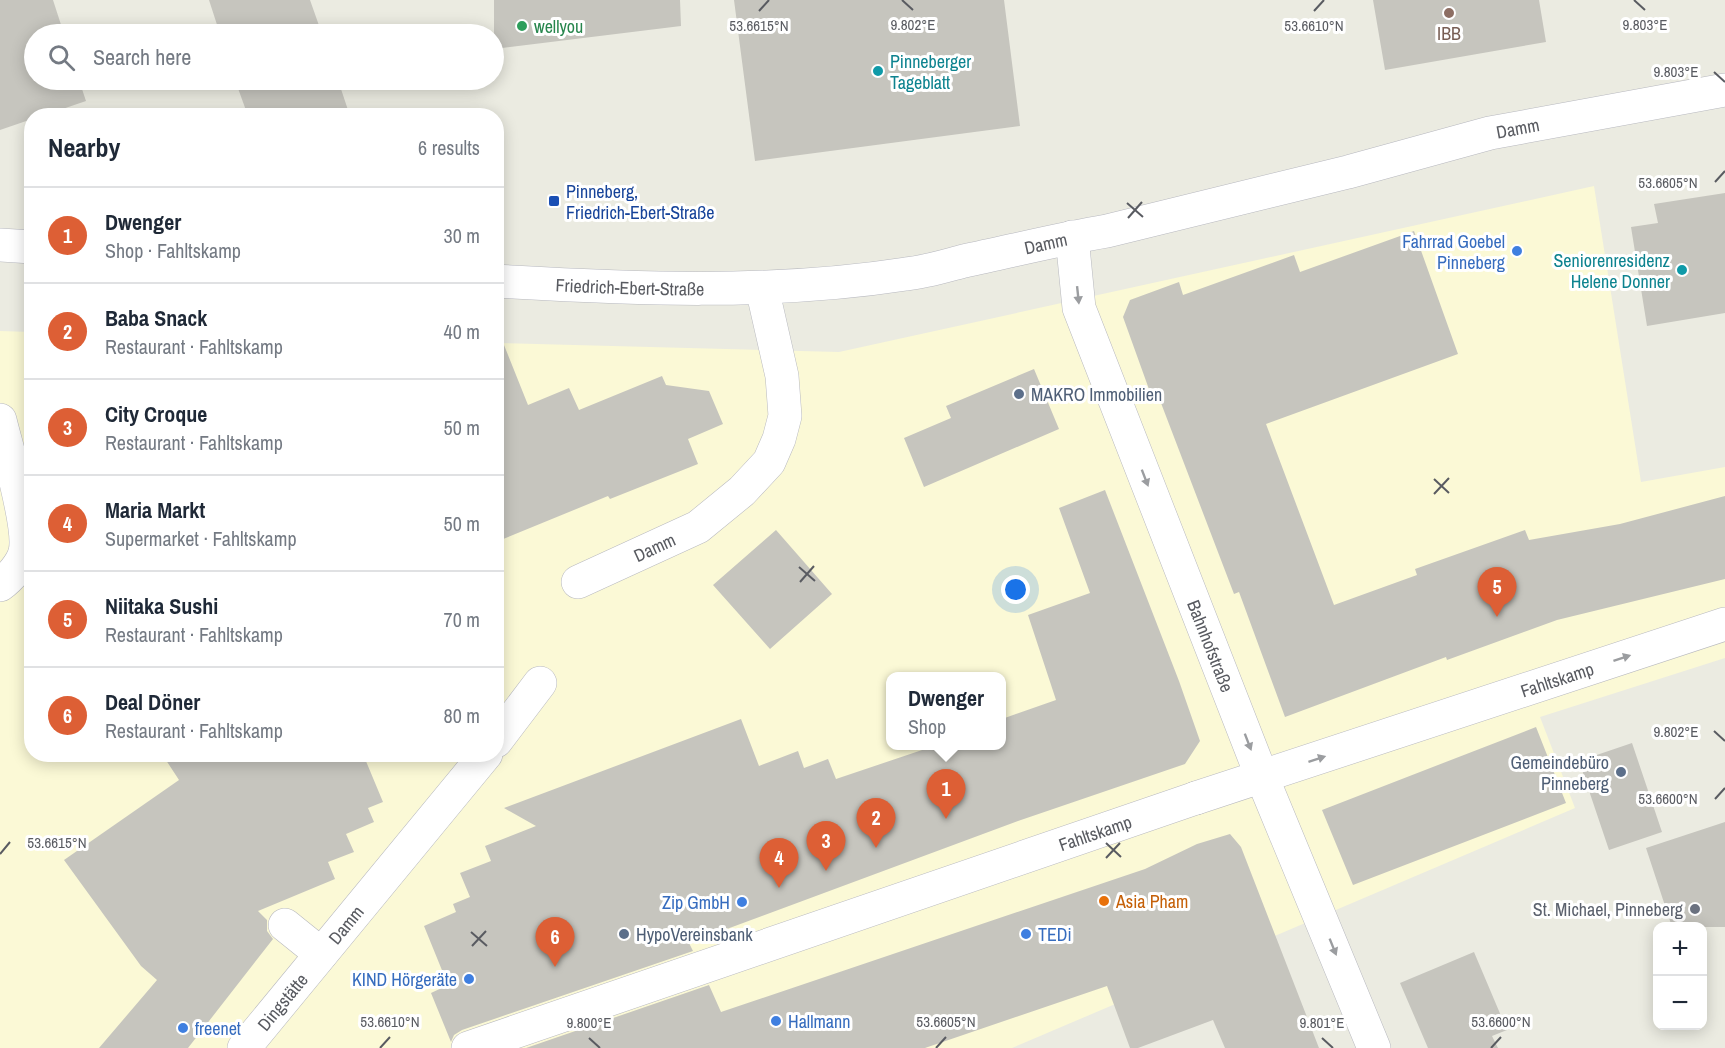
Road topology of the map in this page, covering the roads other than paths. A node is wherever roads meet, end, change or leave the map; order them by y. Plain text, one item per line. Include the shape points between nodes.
1 (1725, 90) edge
2 (1072, 237) junction
3 (0, 245) edge
4 (24, 246) edge
5 (504, 281) edge
6 (762, 288) junction
7 (0, 420) edge
8 (24, 522) edge
9 (24, 554) edge
10 (578, 582) dead end
11 (0, 585) edge
12 (1725, 624) edge
13 (540, 683) dead end
14 (504, 730) edge
15 (479, 762) edge
16 (1262, 777) junction
17 (285, 925) dead end
18 (321, 954) junction
19 (244, 1048) edge
20 (468, 1048) edge
21 (1374, 1048) edge

1 - 2 street, Damm via 1490,133 1348,172
2 - 6 street, Damm via 908,274
2 -> 16 street, Bahnhofstraße via 1079,309
3 - 4 street
5 - 6 street, Friedrich-Ebert-Straße via 636,289
6 - 10 street, Damm via 782,376 785,416 769,462 742,491 698,527
7 - 8 street
9 - 11 street via 10,578
16 -> 12 street, Fahltskamp
13 - 14 street
15 - 18 street, Damm
16 - 20 street, Fahltskamp
16 -> 21 street, Bahnhofstraße
17 - 18 street
18 - 19 street, Dingstätte

